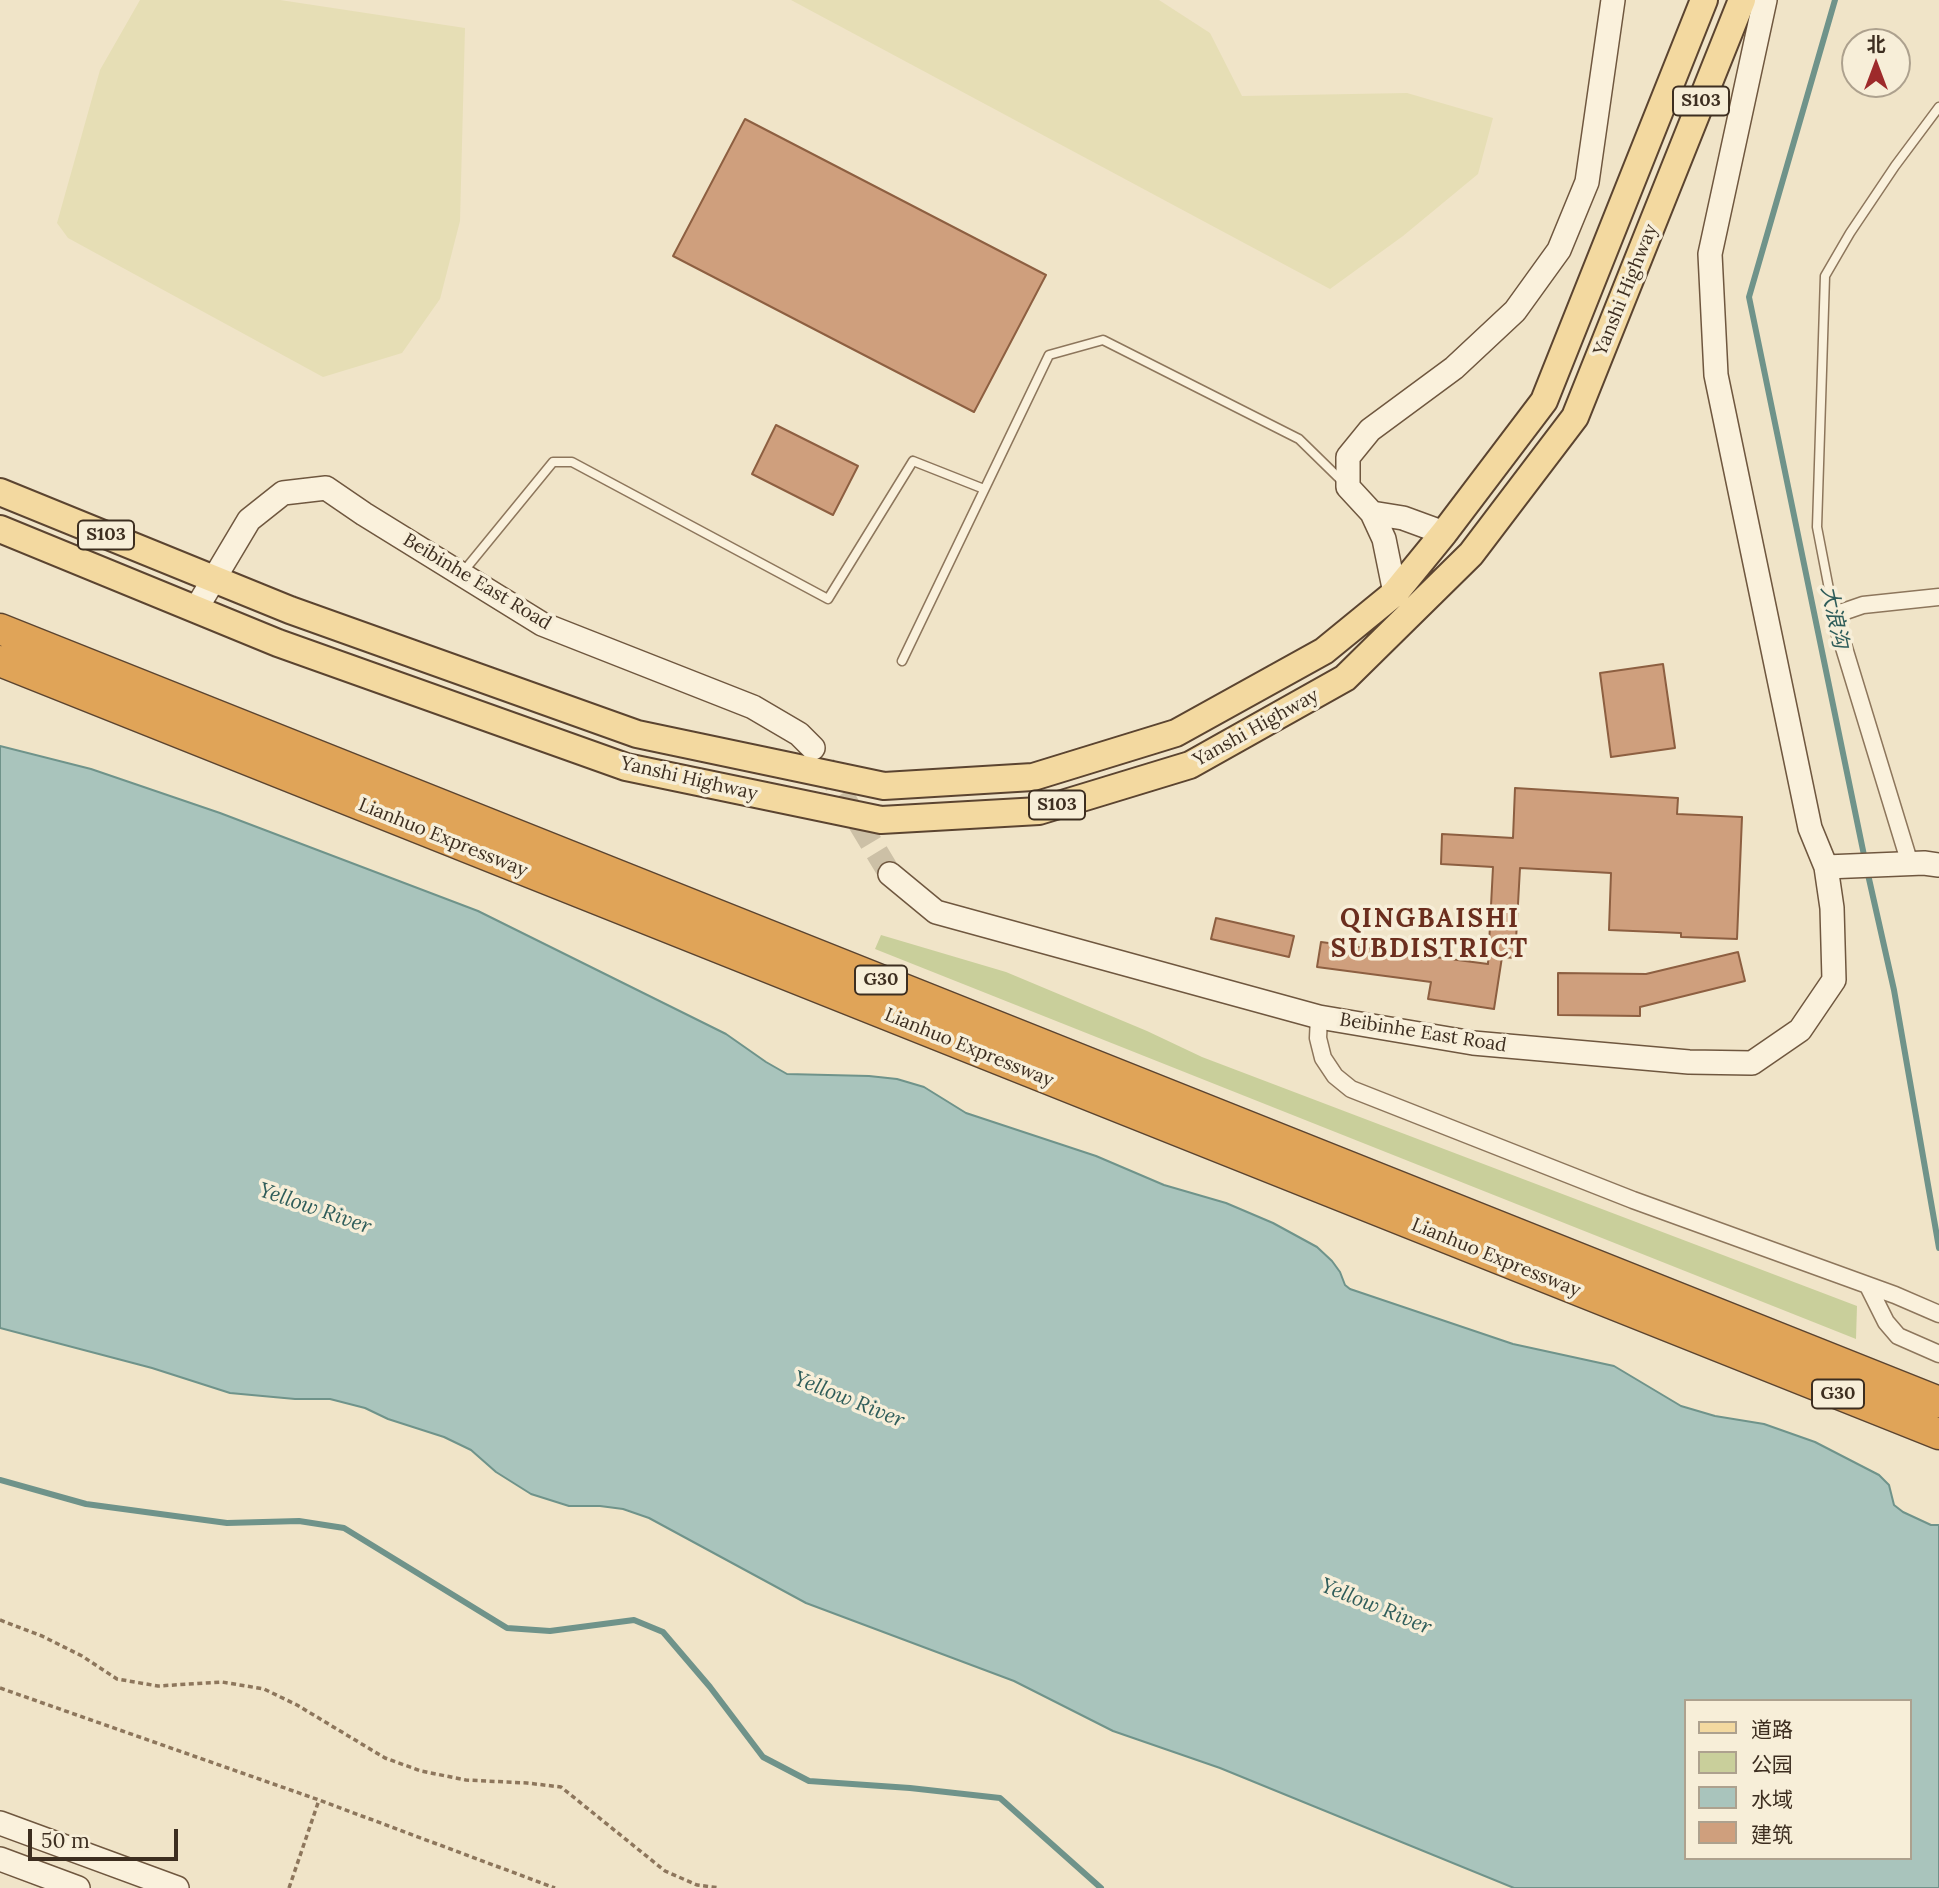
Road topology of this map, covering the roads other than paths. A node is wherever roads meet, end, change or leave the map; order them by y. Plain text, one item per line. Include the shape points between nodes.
1 (1613, 0) edge
2 (1704, 0) edge
3 (1742, 0) edge
4 (1765, 0) edge
5 (1939, 107) edge
6 (1348, 487) junction
7 (984, 489) junction
8 (0, 492) edge
9 (1372, 513) junction
10 (0, 529) edge
11 (1444, 533) junction
12 (461, 574) junction
13 (213, 579) junction
14 (1395, 593) junction
15 (1939, 597) edge
16 (196, 609) junction
17 (1834, 615) junction
18 (0, 629) edge
19 (0, 661) edge
20 (902, 661) dead end
21 (814, 748) tunnel mouth
22 (1902, 864) junction
23 (1939, 865) edge
24 (1836, 867) junction
25 (890, 874) tunnel mouth
26 (1319, 1017) junction
27 (1868, 1286) junction
28 (1939, 1314) edge
29 (1939, 1354) edge
30 (1939, 1402) edge
31 (1939, 1434) edge
32 (0, 1824) edge
33 (75, 1852) junction
34 (0, 1859) edge
35 (71, 1886) edge
36 (177, 1888) edge

1 - 6 street via 1587,182 1559,250 1514,312 1454,368 1370,430 1348,457
2 - 11 main road, Yanshi Highway / S103 via 1544,401
3 - 16 main road, Yanshi Highway / S103 via 1575,417 1472,554 1345,678 1190,765 1039,811 881,821 626,766 278,643
4 - 24 street, S103 via 1710,254 1716,375 1810,828
5 - 17 lane via 1887,177 1825,276 1817,527
6 - 7 lane via 1299,439 1103,340 1049,355
6 - 9 street
7 - 12 lane via 913,461 828,599 572,462 553,462
7 - 20 lane
8 - 13 main road, S103
9 - 11 street
9 - 14 street via 1384,539
10 - 16 main road, S103
11 - 14 main road, Yanshi Highway / S103
12 - 13 street, Beibinhe East Road via 326,488 283,493 249,520
12 - 21 street, Beibinhe East Road via 542,624 753,707
13 - 14 main road, Yanshi Highway / S103 via 637,734 884,786 1033,776 1176,733 1324,651
13 - 16 street, Beibinhe East Road
15 - 17 street via 1863,605
17 - 22 street
18 - 30 highway, Lianhuo Expressway / G30
19 - 31 highway, Lianhuo Expressway / G30
22 - 23 street
22 - 24 street
24 - 26 street, Beibinhe East Road via 1834,980 1800,1030 1752,1063 1689,1062 1473,1043
25 - 26 street, Beibinhe East Road via 936,912
26 - 27 street via 1323,1058 1351,1089
27 - 28 street
27 - 29 street via 1898,1336
32 - 33 street
33 - 35 street
33 - 36 street
34 - 35 street

